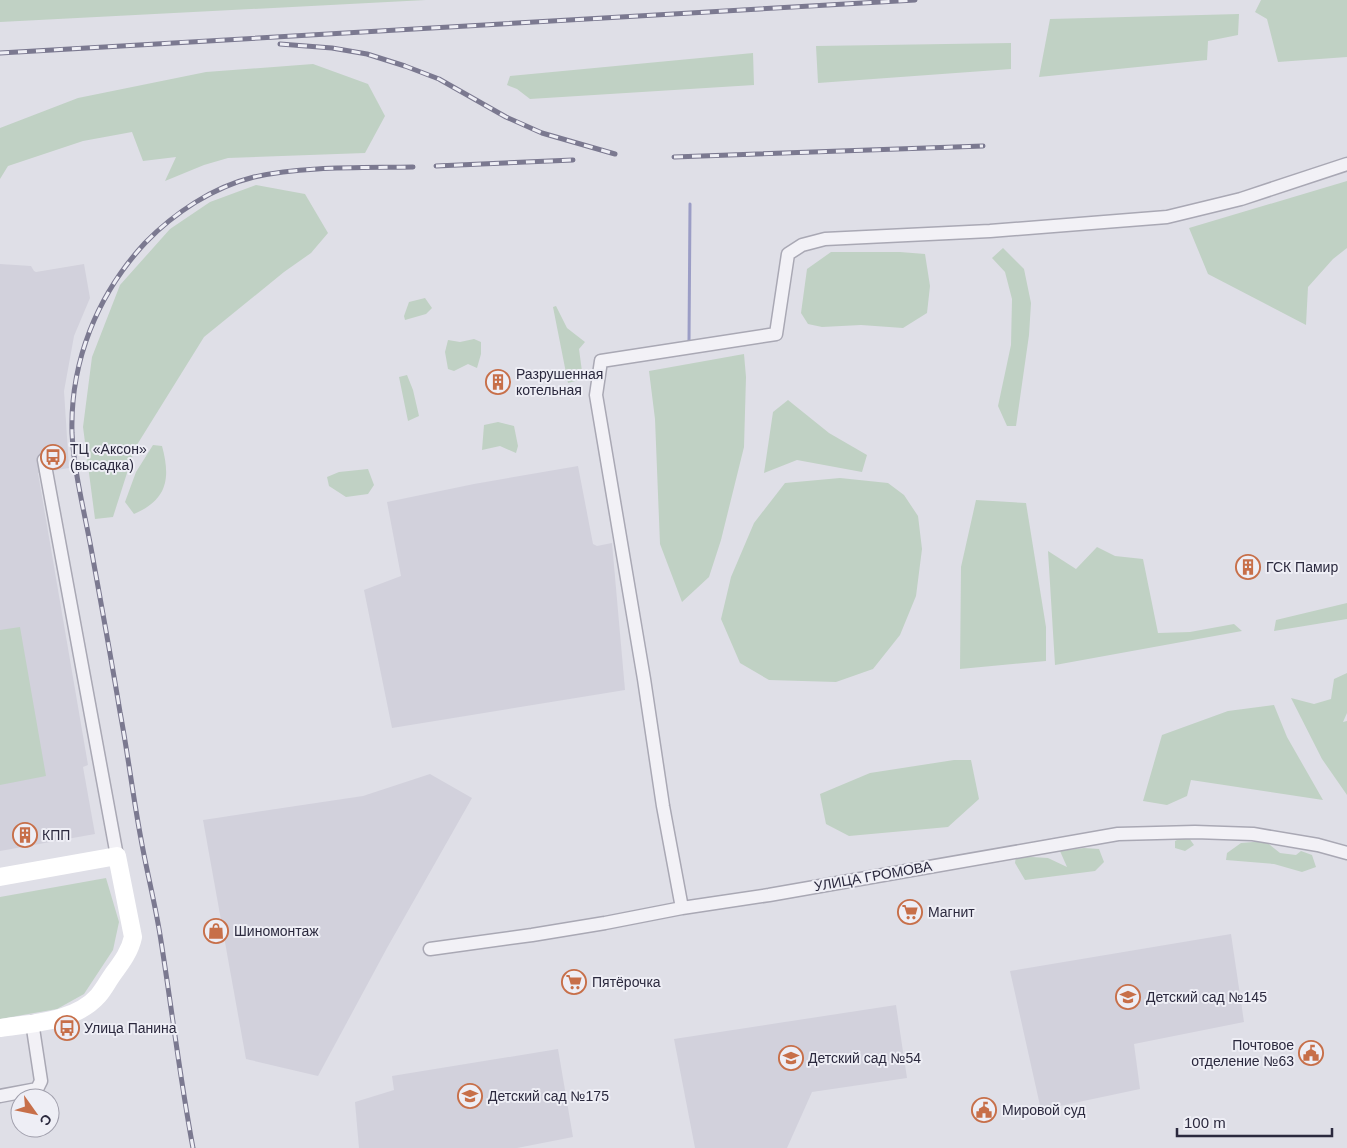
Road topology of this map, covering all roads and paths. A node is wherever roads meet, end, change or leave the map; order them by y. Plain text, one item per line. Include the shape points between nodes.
1 (1347, 164) edge
2 (44, 460) dead end
3 (1347, 853) edge
4 (117, 856) junction
5 (0, 877) edge
6 (682, 908) junction
7 (430, 949) dead end
8 (32, 1022) junction
9 (0, 1028) edge
10 (0, 1096) edge

1 - 6 street via 1241,199 1167,217 990,231 825,239 802,245 788,254 776,334 601,361 596,395
2 - 4 street
3 - 6 street, УЛИЦА ГРОМОВА via 1253,834 1118,834
4 - 5 street
4 - 8 street via 133,937 131,946 97,997 88,1005 62,1017
6 - 7 street, УЛИЦА ГРОМОВА via 541,934
8 - 9 street
8 - 10 street via 41,1081 37,1088

